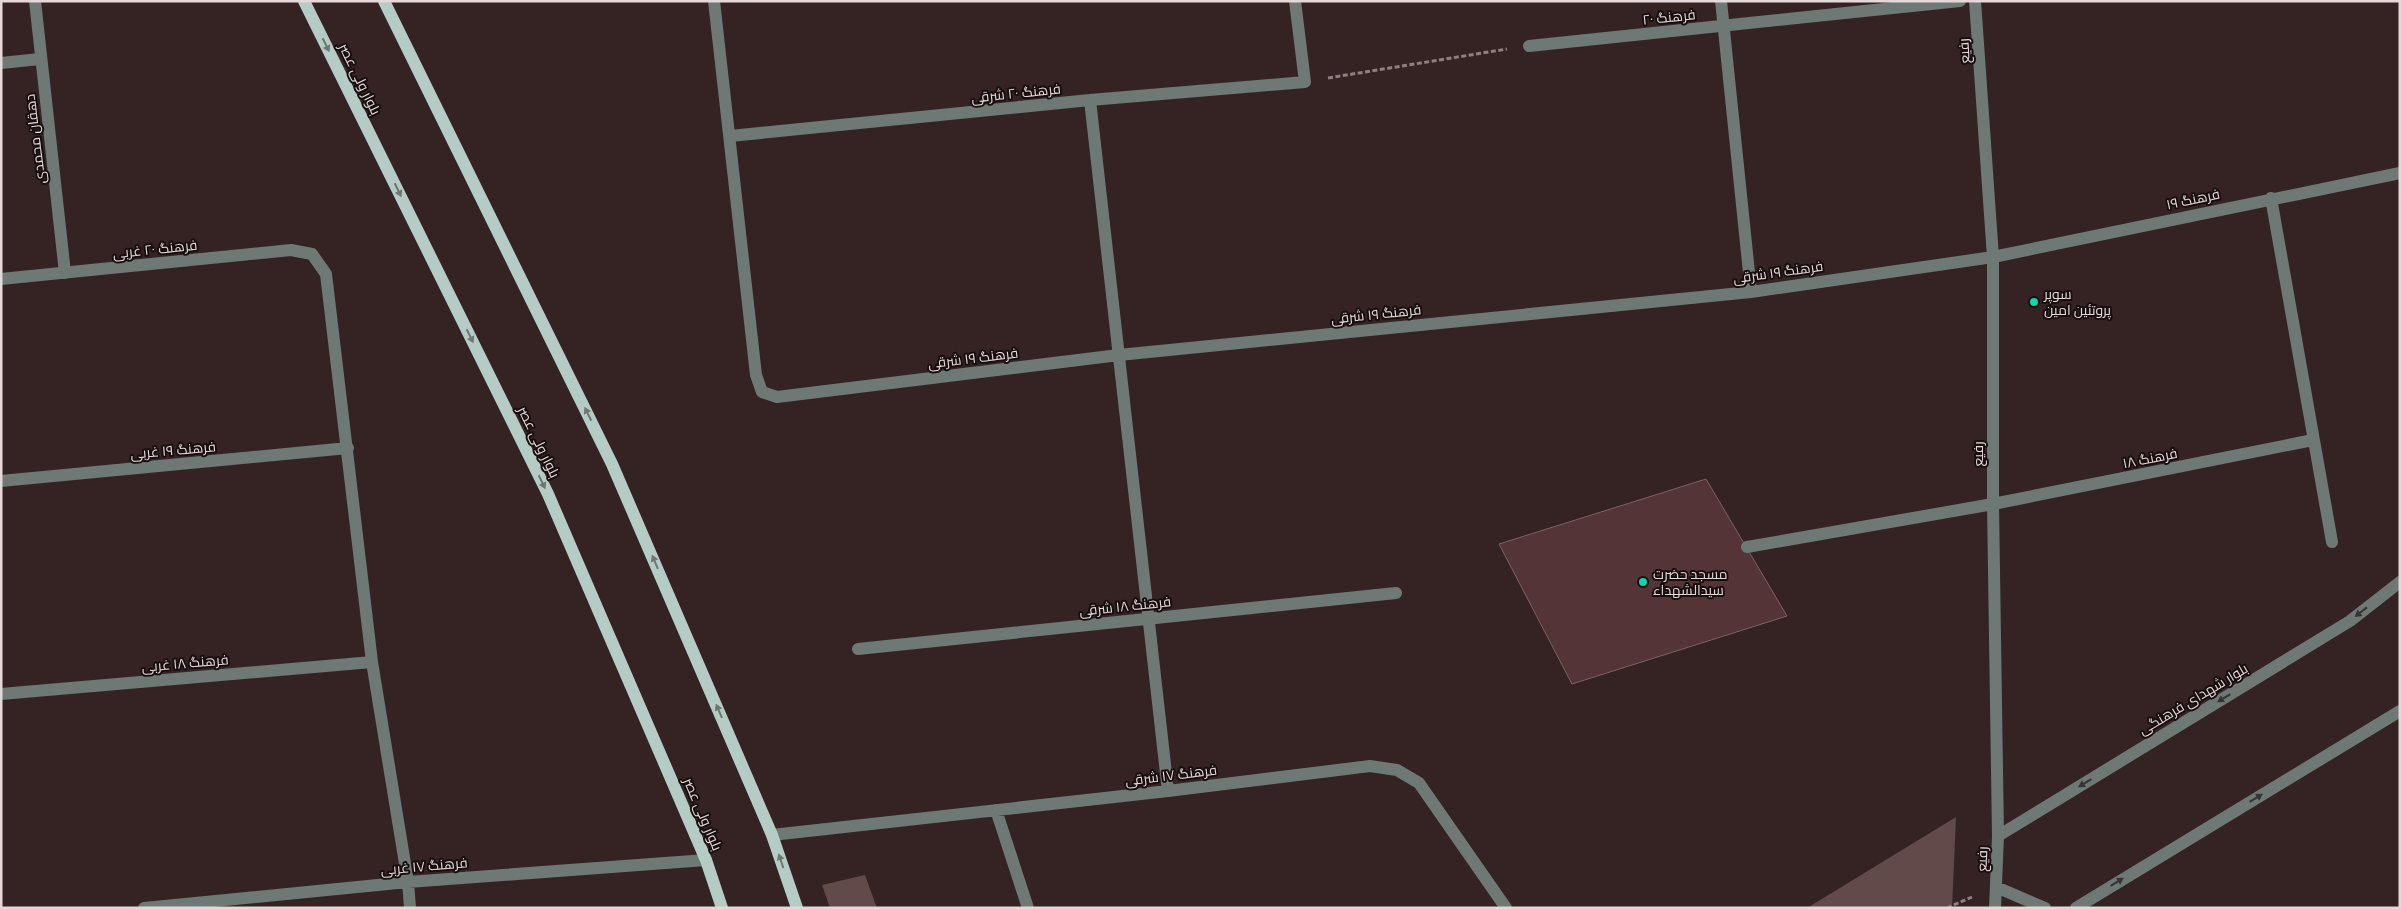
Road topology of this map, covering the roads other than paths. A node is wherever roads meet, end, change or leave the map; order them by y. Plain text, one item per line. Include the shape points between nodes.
1 (35, 1) edge
2 (304, 1) edge
3 (384, 1) edge
4 (714, 1) edge
5 (1295, 1) edge
6 (1721, 1) edge
7 (1960, 1) edge
8 (1976, 1) edge
9 (1724, 27) junction
10 (1529, 46) road end
11 (40, 59) junction
12 (1, 63) edge
13 (1090, 100) junction
14 (730, 136) junction
15 (2400, 173) edge
16 (2271, 198) junction
17 (1993, 257) junction
18 (66, 273) junction
19 (1, 279) edge
20 (1750, 292) junction
21 (1119, 355) junction
22 (2313, 440) junction
23 (348, 448) junction
24 (1, 481) edge
25 (1993, 504) junction
26 (2332, 542) dead end
27 (1747, 547) dead end
28 (2400, 582) edge
29 (1396, 593) dead end
30 (1149, 619) junction
31 (858, 649) dead end
32 (372, 662) junction
33 (1, 694) edge
34 (2400, 711) edge
35 (1168, 791) junction
36 (996, 810) junction
37 (772, 835) junction
38 (1998, 836) junction
39 (706, 860) junction
40 (408, 882) junction
41 (1996, 887) junction
42 (144, 908) edge
43 (410, 908) edge
44 (722, 908) edge
45 (797, 908) edge
46 (1028, 908) edge
47 (1506, 908) edge
48 (1995, 908) edge
49 (2045, 908) edge
50 (2076, 908) edge

1 - 11 street, دهقان محمدی
2 -> 39 main road, بلوار ولی عصر via 548,494
37 -> 3 main road via 612,464
4 - 14 street
5 - 13 street, فرهنگ ۲۰ شرقی via 1305,82
6 - 9 street
7 - 9 street, فرهنگ ۲۰
8 - 17 street, رفیع
9 - 10 street, فرهنگ ۲۰
9 - 20 street
11 - 12 street
11 - 18 street, دهقان محمدی
13 - 14 street, فرهنگ ۲۰ شرقی
13 - 21 street
14 - 21 street, فرهنگ ۱۹ شرقی via 756,375 762,392 777,397
15 - 16 street, فرهنگ ۱۹
16 - 17 street, فرهنگ ۱۹
16 - 22 street
17 - 20 street, فرهنگ ۱۹ شرقی
17 - 25 street, رفیع
18 - 19 street, فرهنگ ۲۰ غربی
18 - 23 street, فرهنگ ۲۰ غربی via 291,250 312,254 326,274
20 - 21 street, فرهنگ ۱۹ شرقی
21 - 30 street
22 - 25 street, فرهنگ ۱۸
22 - 26 street
23 - 24 street, فرهنگ ۱۹ غربی
23 - 32 street
25 - 27 street, فرهنگ ۱۸
25 - 38 street, رفیع
28 -> 38 street, بلوار شهدای فرهنگی via 2350,621
29 - 30 street, فرهنگ ۱۸ شرقی
30 - 31 street, فرهنگ ۱۸ شرقی
30 - 35 street
32 - 33 street, فرهنگ ۱۸ غربی
32 - 40 street
50 -> 34 street
35 - 36 street, فرهنگ ۱۷ شرقی
35 - 47 street, فرهنگ ۱۷ شرقی via 1370,766 1397,770 1419,783
36 - 37 street, فرهنگ ۱۷ شرقی
36 - 46 street
45 -> 37 main road
38 - 41 street, رفیع
39 - 40 street, فرهنگ ۱۷ غربی
39 - 44 main road, بلوار ولی عصر
40 - 42 street, فرهنگ ۱۷ غربی
40 - 43 street
41 - 48 street, رفیع
41 - 49 street

